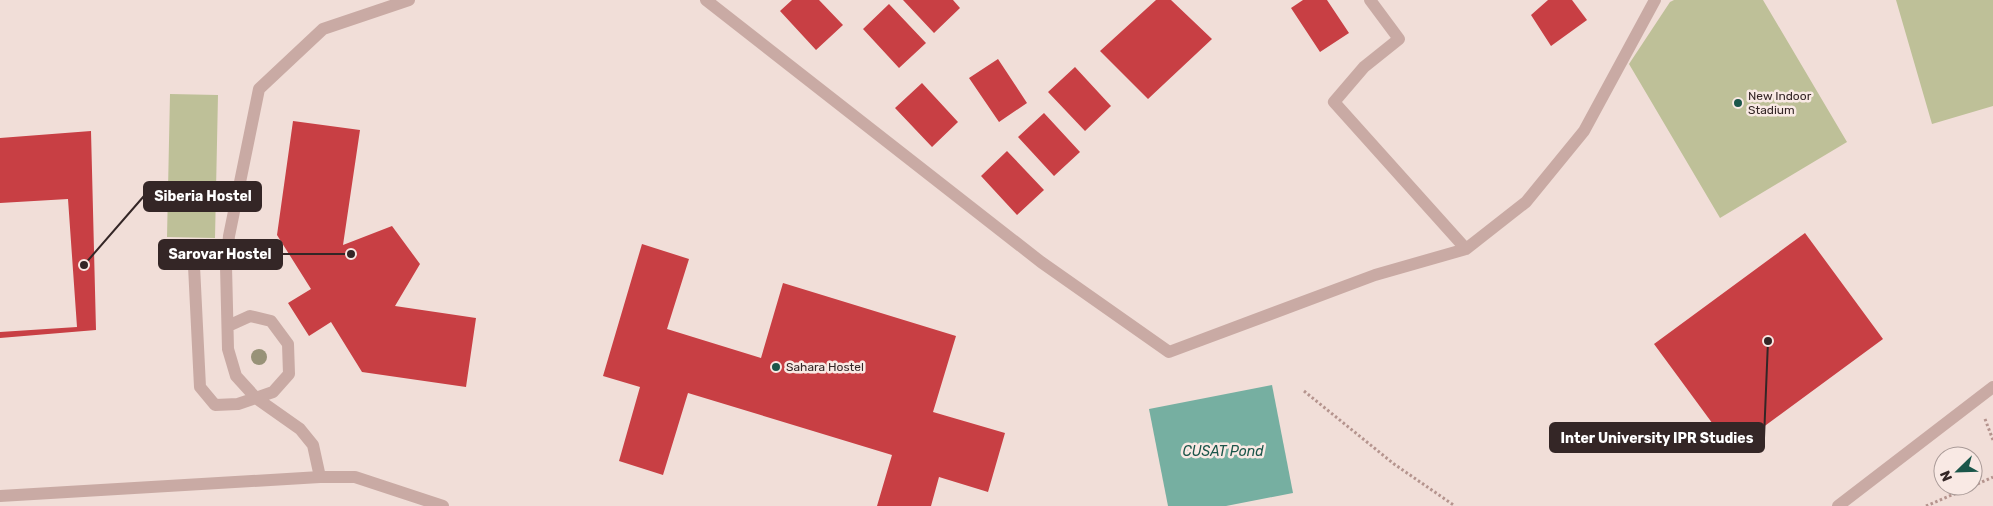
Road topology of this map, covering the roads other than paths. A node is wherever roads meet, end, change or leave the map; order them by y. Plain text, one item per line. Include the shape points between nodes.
1 (410, 0) edge
2 (706, 0) edge
3 (1370, 0) edge
4 (1655, 0) edge
5 (1466, 249) junction
6 (194, 266) dead end
7 (228, 326) junction
8 (1993, 387) edge
9 (256, 398) junction
10 (320, 477) junction
11 (0, 496) edge
12 (443, 506) edge
13 (1838, 506) edge

1 - 7 street via 323,28 259,89 229,236 226,266
2 - 5 street via 1041,262 1168,352 1375,275
3 - 5 street via 1399,39 1364,67 1334,102
4 - 5 street via 1584,132 1526,202
6 - 9 street via 200,387 215,405 238,404
7 - 9 street via 228,349 236,376
7 - 9 street via 250,316 271,321 288,344 289,374 273,392
8 - 13 street
9 - 10 street via 300,429 313,444
10 - 11 street
10 - 12 street via 355,477

